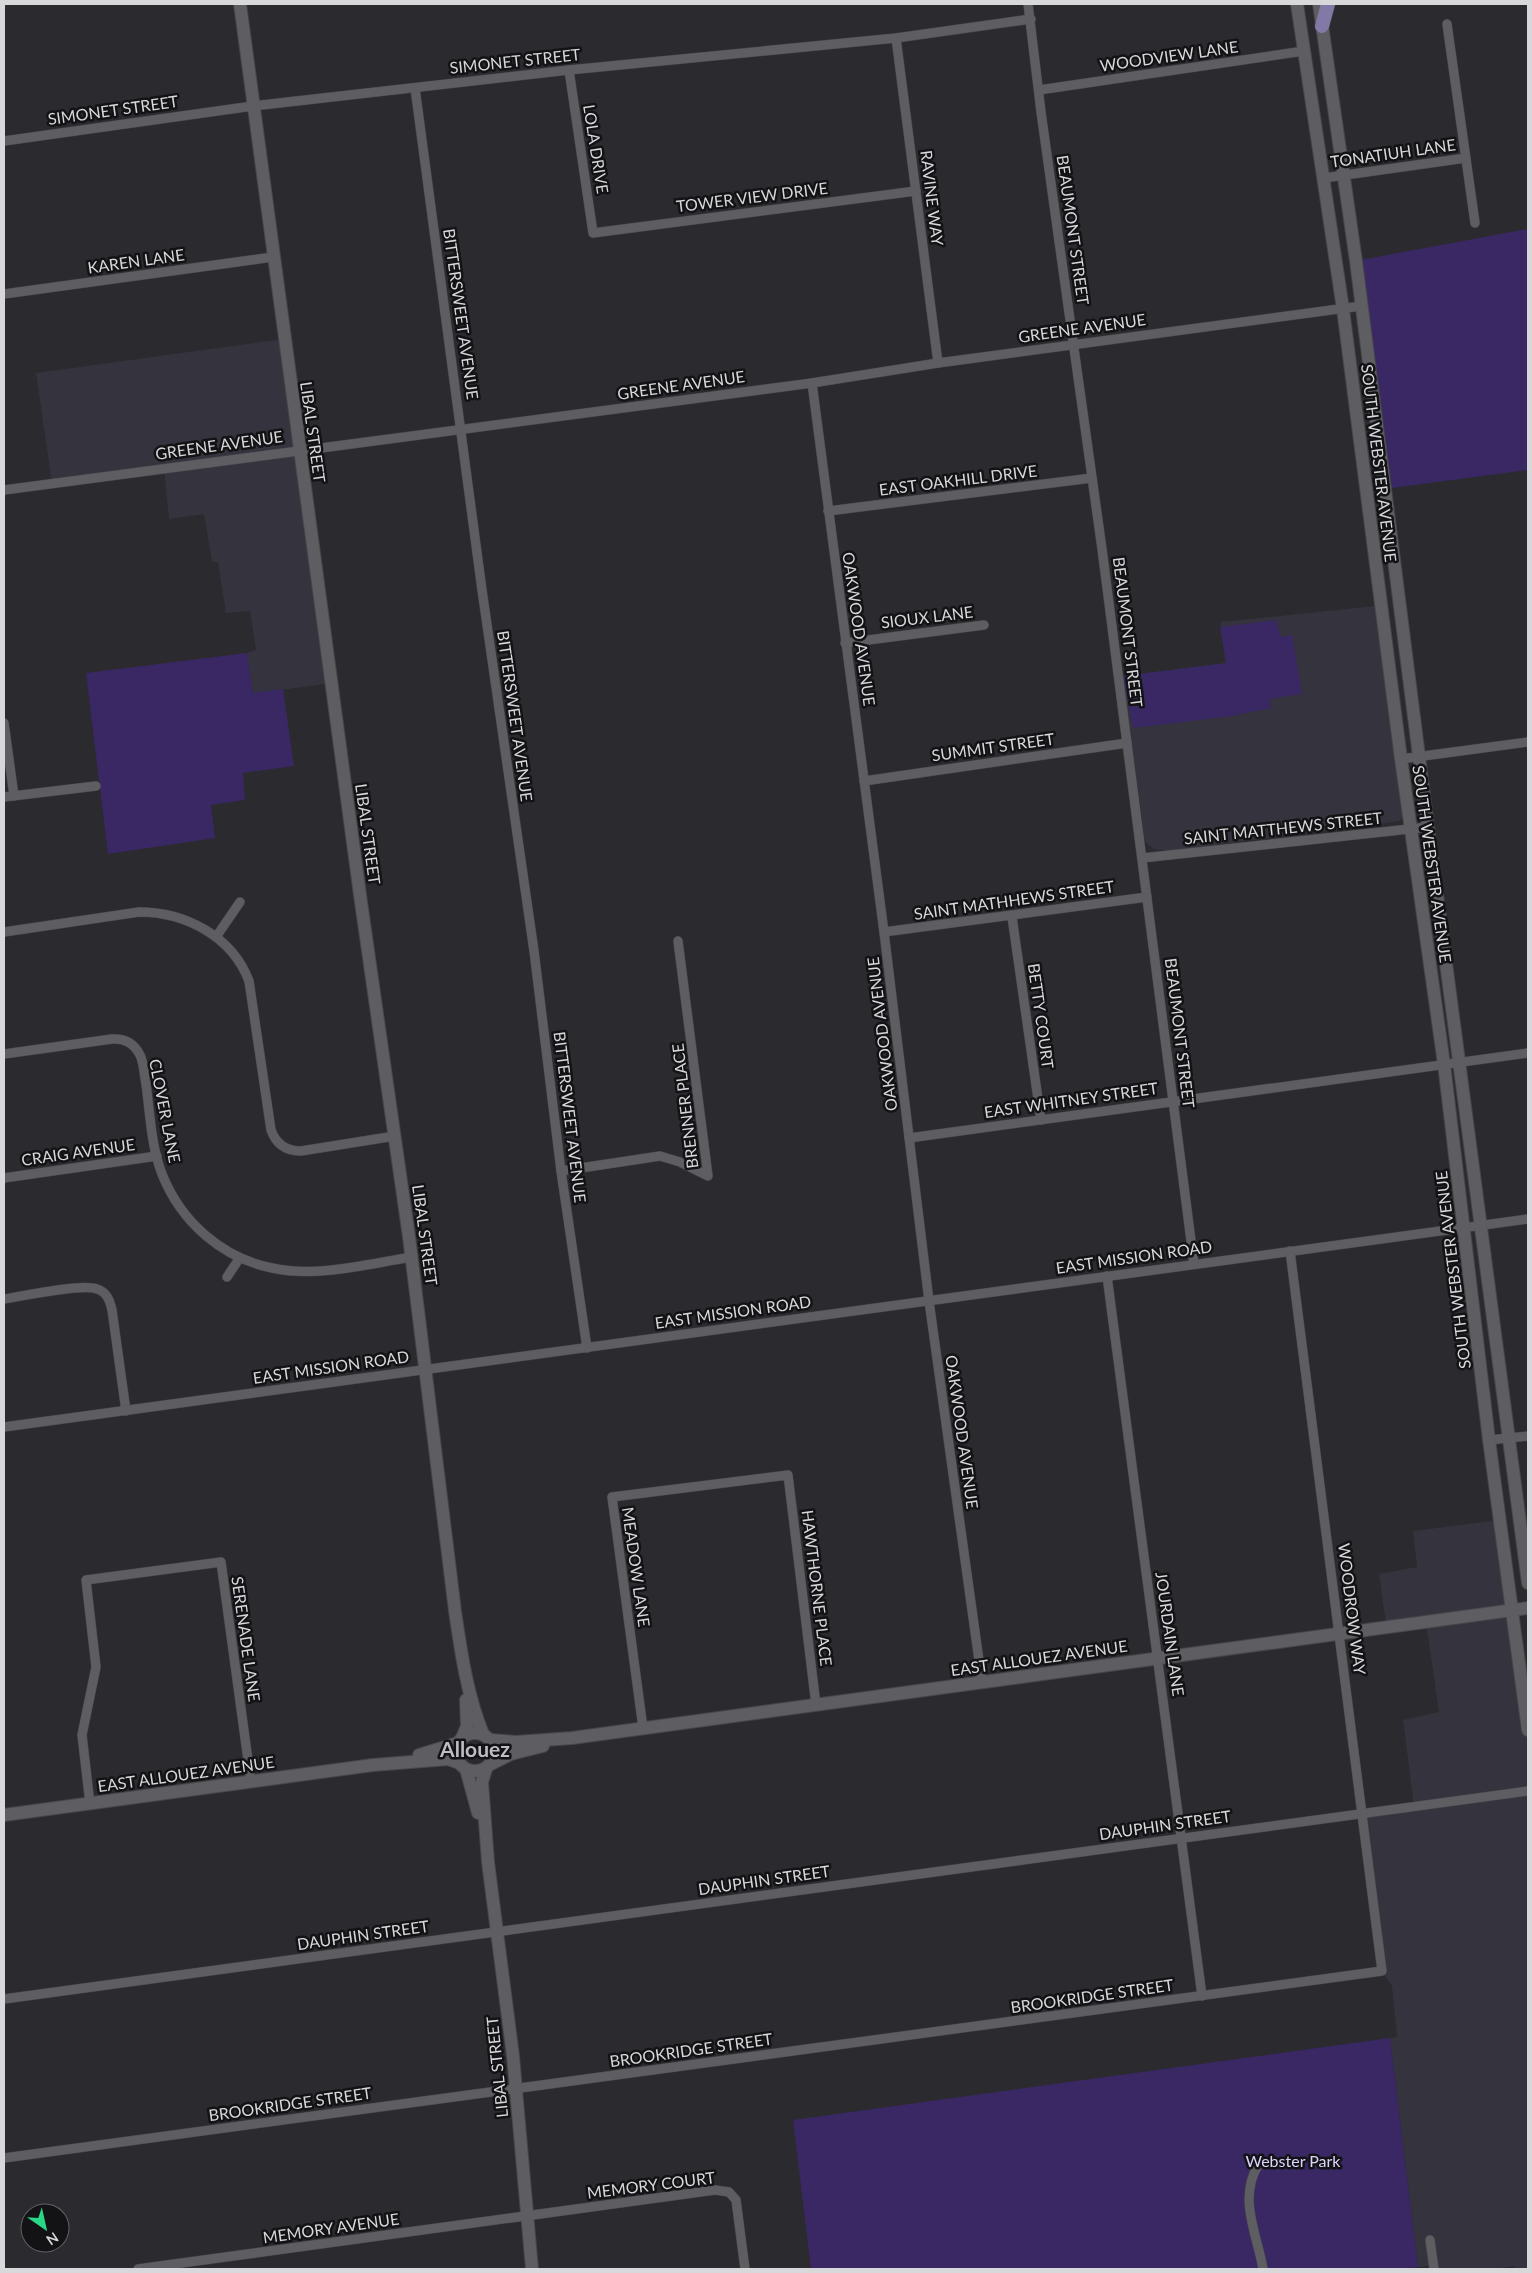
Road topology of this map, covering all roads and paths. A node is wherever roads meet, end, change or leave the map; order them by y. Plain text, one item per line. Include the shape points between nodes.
1 (240, 4) edge
2 (1028, 4) edge
3 (1297, 4) edge
4 (1319, 4) edge
5 (1328, 4) edge
6 (1031, 19) junction
7 (1447, 24) dead end
8 (1322, 26) junction
9 (896, 38) junction
10 (1304, 51) junction
11 (568, 70) junction
12 (415, 88) junction
13 (1039, 90) junction
14 (253, 106) junction
15 (4, 141) edge
16 (1466, 158) junction
17 (1344, 175) junction
18 (1324, 178) junction
19 (916, 191) junction
20 (1475, 223) dead end
21 (593, 233) joint
22 (273, 257) junction
23 (4, 294) edge
24 (1361, 306) junction
25 (1343, 308) junction
26 (1074, 344) junction
27 (938, 363) junction
28 (812, 383) junction
29 (461, 429) junction
30 (299, 449) junction
31 (1092, 478) junction
32 (4, 490) edge
33 (828, 511) junction
34 (984, 625) dead end
35 (845, 643) junction
36 (4, 723) edge
37 (1528, 742) edge
38 (1127, 743) junction
39 (1420, 757) junction
40 (1401, 758) junction
41 (864, 781) junction
42 (96, 786) dead end
43 (14, 796) junction
44 (4, 797) edge
45 (1428, 827) junction
46 (1411, 830) junction
47 (1142, 858) junction
48 (1147, 897) junction
49 (240, 902) dead end
50 (1012, 916) junction
51 (4, 932) edge
52 (884, 932) junction
53 (216, 937) junction
54 (678, 941) dead end
55 (1528, 1053) edge
56 (4, 1054) edge
57 (1460, 1062) junction
58 (1444, 1064) junction
59 (1173, 1102) junction
60 (1041, 1120) junction
61 (395, 1136) junction
62 (909, 1138) junction
63 (157, 1156) junction
64 (561, 1172) junction
65 (4, 1178) edge
66 (1528, 1218) edge
67 (1482, 1225) junction
68 (1466, 1227) junction
69 (1290, 1251) junction
70 (412, 1257) junction
71 (239, 1259) junction
72 (1194, 1264) junction
73 (1107, 1276) junction
74 (227, 1277) dead end
75 (4, 1299) edge
76 (929, 1301) junction
77 (587, 1348) junction
78 (426, 1370) junction
79 (126, 1411) junction
80 (4, 1428) edge
81 (1528, 1436) edge
82 (1509, 1438) junction
83 (1489, 1440) junction
84 (788, 1475) joint
85 (1528, 1583) edge
86 (1528, 1608) edge
87 (1512, 1610) junction
88 (1340, 1634) junction
89 (1158, 1659) junction
90 (464, 1668) junction
91 (982, 1682) junction
92 (816, 1705) junction
93 (643, 1728) junction
94 (1528, 1730) edge
95 (487, 1737) junction
96 (572, 1738) junction
97 (460, 1741) junction
98 (373, 1765) junction
99 (463, 1766) junction
100 (488, 1766) junction
101 (251, 1782) junction
102 (1528, 1791) edge
103 (90, 1804) junction
104 (1364, 1813) junction
105 (4, 1815) edge
106 (1181, 1838) junction
107 (488, 1862) junction
108 (498, 1932) junction
109 (1382, 1971) joint
110 (1202, 1996) junction
111 (4, 1999) edge
112 (516, 2088) junction
113 (4, 2158) edge
114 (1258, 2165) dead end
115 (527, 2216) junction
116 (1430, 2240) dead end
117 (138, 2269) edge
118 (532, 2269) edge
119 (745, 2269) edge
120 (1263, 2269) edge
121 (1434, 2269) edge

1 - 14 street, LIBAL STREET
2 - 6 street, BEAUMONT STREET
3 - 10 street, SOUTH WEBSTER AVENUE
4 - 8 street, SOUTH WEBSTER AVENUE
5 - 8 main road
6 - 9 street, SIMONET STREET
6 - 13 street, BEAUMONT STREET
7 - 16 street
8 - 17 street, SOUTH WEBSTER AVENUE
9 - 11 street, SIMONET STREET
9 - 19 street, RAVINE WAY
10 - 13 street, WOODVIEW LANE
10 - 18 street, SOUTH WEBSTER AVENUE
11 - 12 street, SIMONET STREET
11 - 21 street, LOLA DRIVE
12 - 14 street, SIMONET STREET
12 - 29 street, BITTERSWEET AVENUE
13 - 26 street, BEAUMONT STREET
14 - 15 street, SIMONET STREET
14 - 22 street, LIBAL STREET
16 - 17 street, TONATIUH LANE
16 - 20 street
17 - 18 street, TONATIUH LANE
17 - 24 street, SOUTH WEBSTER AVENUE
18 - 25 street, SOUTH WEBSTER AVENUE
19 - 21 street, TOWER VIEW DRIVE
19 - 27 street, RAVINE WAY
22 - 23 street, KAREN LANE
22 - 30 street, LIBAL STREET
24 - 25 street, GREENE AVENUE
24 - 39 street, SOUTH WEBSTER AVENUE
25 - 26 street, GREENE AVENUE
25 - 40 street, SOUTH WEBSTER AVENUE
26 - 27 street, GREENE AVENUE
26 - 31 street, BEAUMONT STREET
27 - 28 street, GREENE AVENUE
28 - 29 street, GREENE AVENUE
28 - 33 street, OAKWOOD AVENUE
29 - 30 street, GREENE AVENUE
29 - 64 street, BITTERSWEET AVENUE via 534,951
30 - 32 street, GREENE AVENUE
30 - 61 street, LIBAL STREET
31 - 33 street, EAST OAKHILL DRIVE
31 - 38 street, BEAUMONT STREET
33 - 35 street, OAKWOOD AVENUE
34 - 35 street, SIOUX LANE
35 - 41 street, OAKWOOD AVENUE
36 - 43 street
37 - 39 street
38 - 41 street, SUMMIT STREET
38 - 47 street, BEAUMONT STREET
39 - 40 street
39 - 45 street, SOUTH WEBSTER AVENUE
40 - 46 street, SOUTH WEBSTER AVENUE
41 - 52 street, OAKWOOD AVENUE
42 - 43 street
43 - 44 street
45 - 46 street, SAINT MATTHEWS STREET
45 - 57 street, SOUTH WEBSTER AVENUE
46 - 47 street, SAINT MATTHEWS STREET
46 - 58 street, SOUTH WEBSTER AVENUE
47 - 48 street, BEAUMONT STREET
48 - 50 street, SAINT MATHHEWS STREET
48 - 59 street, BEAUMONT STREET
49 - 53 street
50 - 52 street, SAINT MATHHEWS STREET
50 - 60 street, BETTY COURT
51 - 53 street via 157,912 197,925
52 - 62 street, OAKWOOD AVENUE
53 - 61 street via 236,956 249,981 271,1130 276,1140 287,1149 301,1151
54 - 64 street, BRENNER PLACE via 708,1176 660,1156
55 - 57 street, EAST WHITNEY STREET
56 - 63 street, CLOVER LANE via 112,1039 130,1043 142,1061
57 - 58 street, EAST WHITNEY STREET
57 - 67 street, SOUTH WEBSTER AVENUE
58 - 59 street, EAST WHITNEY STREET
58 - 68 street, SOUTH WEBSTER AVENUE
59 - 60 street, EAST WHITNEY STREET
59 - 72 street, BEAUMONT STREET
60 - 62 street, EAST WHITNEY STREET
61 - 70 street, LIBAL STREET
62 - 76 street, OAKWOOD AVENUE
63 - 65 street, CRAIG AVENUE
63 - 71 street, CLOVER LANE via 168,1188 190,1221
64 - 77 street, BITTERSWEET AVENUE
66 - 67 street, EAST MISSION ROAD
67 - 68 street, EAST MISSION ROAD
67 - 82 street, SOUTH WEBSTER AVENUE
68 - 69 street, EAST MISSION ROAD
68 - 83 street, SOUTH WEBSTER AVENUE
69 - 72 street, EAST MISSION ROAD
69 - 88 street, WOODROW WAY
70 - 71 street, CLOVER LANE via 299,1272
70 - 78 street, LIBAL STREET
71 - 74 street
72 - 73 street, EAST MISSION ROAD
73 - 76 street, EAST MISSION ROAD
73 - 89 street, JOURDAIN LANE
75 - 79 street via 88,1287 104,1293 112,1310
76 - 77 street, EAST MISSION ROAD
76 - 91 street, OAKWOOD AVENUE
77 - 78 street, EAST MISSION ROAD
78 - 79 street, EAST MISSION ROAD
78 - 90 street, LIBAL STREET
79 - 80 street, EAST MISSION ROAD
81 - 82 street
82 - 83 street
82 - 85 street, SOUTH WEBSTER AVENUE
83 - 87 street, SOUTH WEBSTER AVENUE
84 - 92 street, HAWTHORNE PLACE
84 - 93 street, MEADOW LANE via 612,1496
86 - 87 street, EAST ALLOUEZ AVENUE
87 - 88 street, EAST ALLOUEZ AVENUE
87 - 94 street, SOUTH WEBSTER AVENUE
88 - 89 street, EAST ALLOUEZ AVENUE
88 - 104 street, WOODROW WAY
89 - 91 street, EAST ALLOUEZ AVENUE
89 - 106 street, JOURDAIN LANE
90 - 95 street, LIBAL STREET via 474,1710
90 - 97 street, LIBAL STREET via 467,1722
91 - 92 street, EAST ALLOUEZ AVENUE
92 - 93 street, EAST ALLOUEZ AVENUE
93 - 96 street, EAST ALLOUEZ AVENUE
95 - 96 street, EAST ALLOUEZ AVENUE via 516,1742
95 - 97 street via 472,1733
95 - 100 street via 495,1752
96 - 100 street, EAST ALLOUEZ AVENUE via 511,1754
97 - 98 street, EAST ALLOUEZ AVENUE via 432,1753
97 - 99 street via 456,1753
98 - 99 street, EAST ALLOUEZ AVENUE via 448,1759
98 - 101 street, EAST ALLOUEZ AVENUE
99 - 100 street via 472,1771
99 - 107 street, LIBAL STREET
100 - 107 street, LIBAL STREET via 482,1782
101 - 103 street, EAST ALLOUEZ AVENUE
101 - 103 street, SERENADE LANE via 221,1562 86,1580 96,1667 82,1735
102 - 104 street, DAUPHIN STREET
103 - 105 street, EAST ALLOUEZ AVENUE
104 - 106 street, DAUPHIN STREET
104 - 109 street, WOODROW WAY
106 - 108 street, DAUPHIN STREET
106 - 110 street, JOURDAIN LANE
107 - 108 street, LIBAL STREET
108 - 111 street, DAUPHIN STREET
108 - 112 street, LIBAL STREET
109 - 110 street, BROOKRIDGE STREET
110 - 112 street, BROOKRIDGE STREET
112 - 113 street, BROOKRIDGE STREET
112 - 115 street, LIBAL STREET
114 - 120 street via 1248,2195
115 - 117 street, MEMORY AVENUE
115 - 118 street, LIBAL STREET
115 - 119 street, MEMORY COURT via 716,2190 729,2192 736,2200
116 - 121 street

